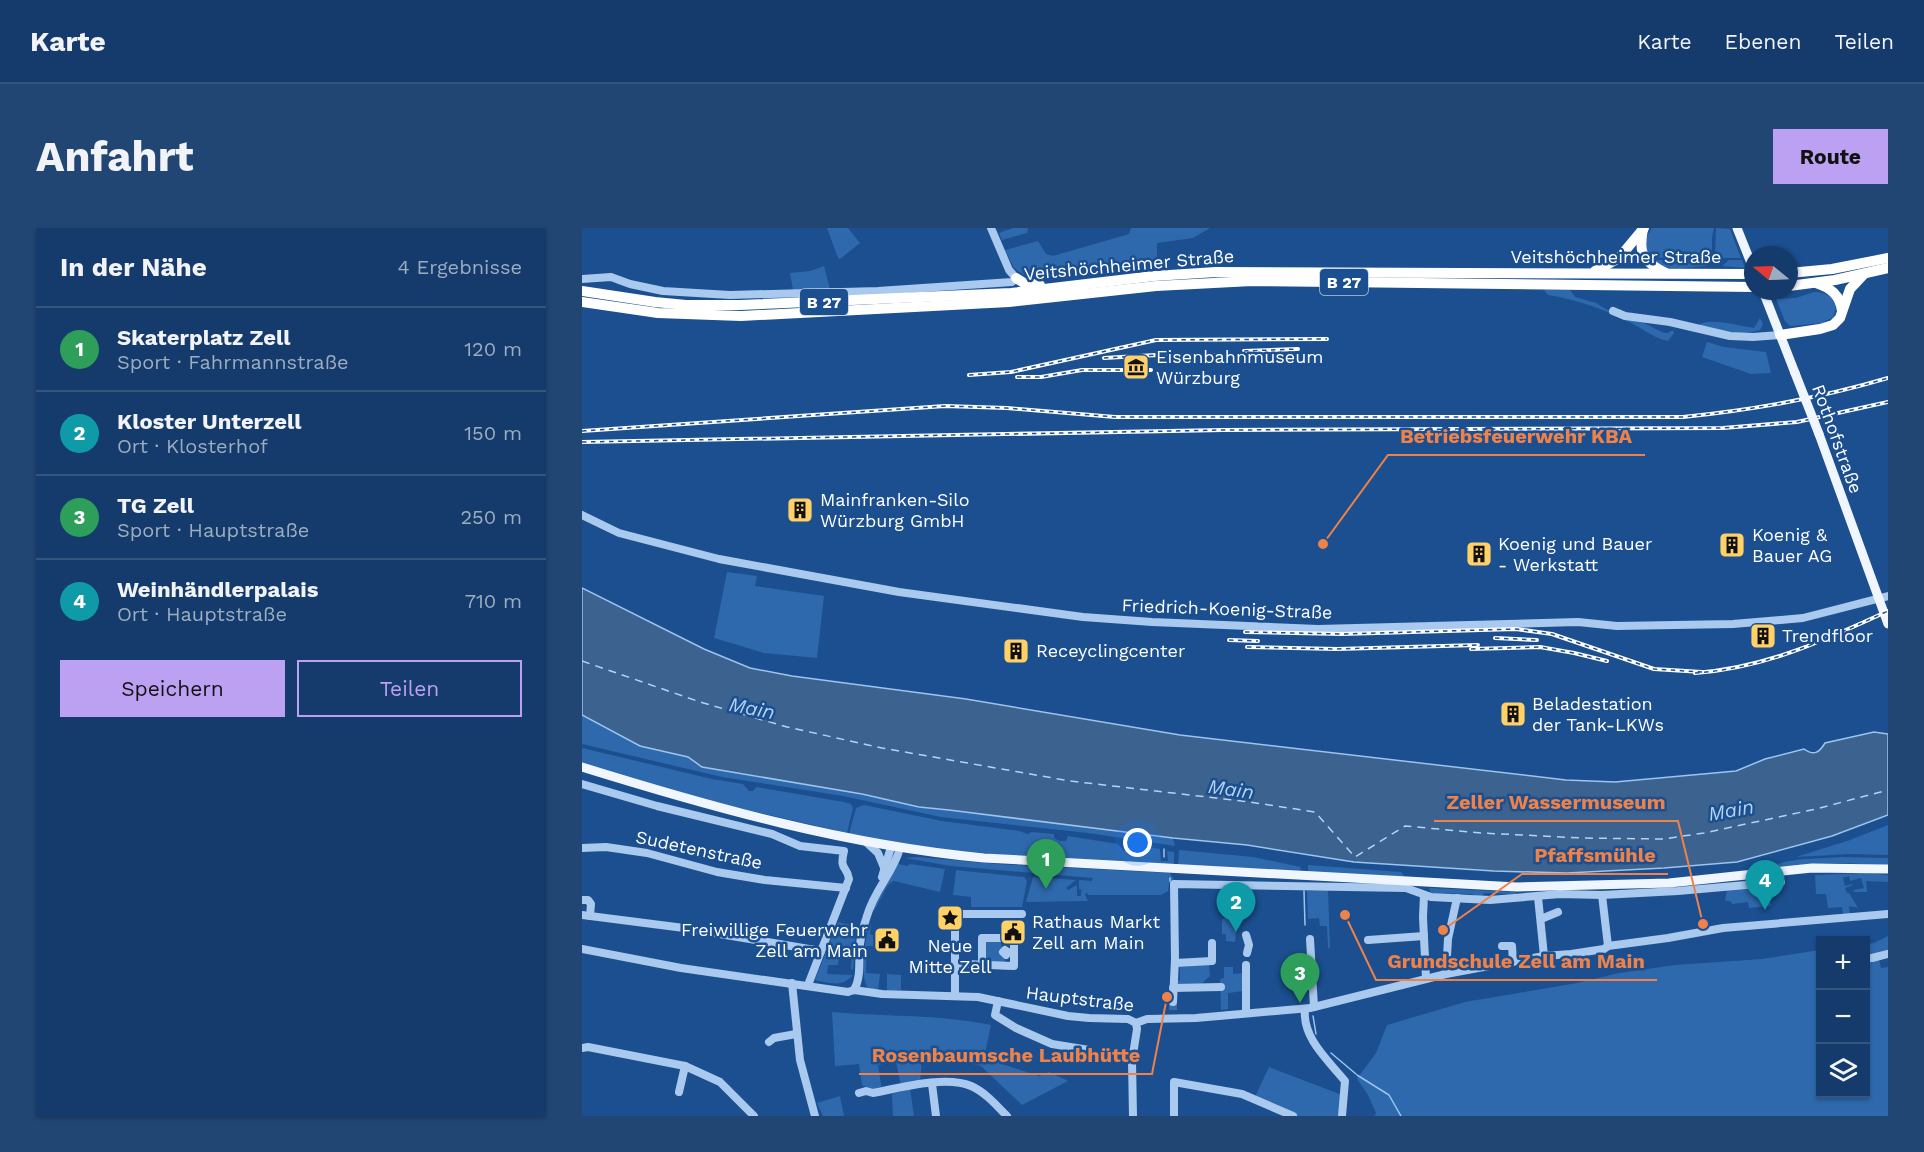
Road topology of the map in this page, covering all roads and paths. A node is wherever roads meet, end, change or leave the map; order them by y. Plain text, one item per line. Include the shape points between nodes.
1 (991, 228) edge
2 (1643, 228) edge
3 (1737, 228) edge
4 (1744, 247) edge
5 (1888, 258) edge
6 (1888, 268) edge
7 (1798, 272) edge
8 (1589, 273) junction
9 (1668, 274) junction
10 (1744, 274) edge
11 (1864, 274) junction
12 (1016, 278) junction
13 (582, 279) edge
14 (1816, 283) junction
15 (1798, 285) edge
16 (1744, 287) edge
17 (582, 291) edge
18 (1067, 291) junction
19 (1767, 300) edge
20 (582, 302) edge
21 (1613, 311) dead end
22 (1842, 311) junction
23 (1780, 335) junction
24 (582, 516) edge
25 (1883, 597) edge
26 (1888, 624) edge
27 (582, 767) edge
28 (582, 784) edge
29 (866, 842) junction
30 (896, 847) junction
31 (582, 848) edge
32 (1888, 869) edge
33 (885, 870) junction
34 (1781, 882) dead end
35 (880, 884) junction
36 (846, 888) junction
37 (1424, 895) junction
38 (1602, 895) junction
39 (1538, 897) junction
40 (1457, 898) junction
41 (582, 900) edge
42 (1558, 912) dead end
43 (1022, 914) dead end
44 (1888, 914) edge
45 (586, 916) edge
46 (1541, 920) junction
47 (1246, 935) dead end
48 (1424, 936) junction
49 (1004, 939) junction
50 (1310, 939) dead end
51 (1368, 940) dead end
52 (1212, 943) dead end
53 (1502, 946) dead end
54 (1608, 946) junction
55 (582, 949) edge
56 (821, 951) junction
57 (1247, 953) dead end
58 (1888, 954) edge
59 (1544, 956) junction
60 (1872, 957) dead end
61 (1513, 962) junction
62 (955, 963) junction
63 (1174, 963) junction
64 (1246, 965) dead end
65 (1007, 966) junction
66 (982, 967) junction
67 (1446, 974) junction
68 (1426, 979) junction
69 (792, 983) junction
70 (808, 986) junction
71 (1221, 987) dead end
72 (1173, 988) junction
73 (854, 990) junction
74 (955, 996) junction
75 (998, 1000) junction
76 (1173, 1002) tunnel mouth
77 (1314, 1007) junction
78 (1305, 1009) junction
79 (1246, 1013) junction
80 (1136, 1023) junction
81 (796, 1034) junction
82 (769, 1042) dead end
83 (582, 1048) edge
84 (1089, 1050) dead end
85 (685, 1066) junction
86 (932, 1083) junction
87 (679, 1092) dead end
88 (859, 1094) dead end
89 (754, 1116) edge
90 (815, 1116) edge
91 (936, 1116) edge
92 (1007, 1116) edge
93 (1132, 1116) edge
94 (1174, 1116) edge
95 (1293, 1116) edge
96 (1342, 1116) edge

1 - 12 street
2 - 8 highway via 1615,261
2 - 9 highway via 1641,249 1646,260
3 - 4 main road
5 - 7 highway
6 - 11 highway
8 - 9 highway, Veitshöchheimer Straße / B 27
8 - 18 highway, Veitshöchheimer Straße / B 27 via 1216,272 1084,284
9 - 10 highway, Veitshöchheimer Straße / B 27
11 - 14 highway
11 - 22 highway via 1850,289
12 - 13 street, Veitshöchheimer Straße via 1008,283 878,291 730,295 663,291 610,277
12 - 18 highway via 1030,284 1060,282
14 - 15 highway
14 - 22 highway via 1837,295
16 - 18 highway, Veitshöchheimer Straße / B 27 via 1252,281
17 - 18 highway, Veitshöchheimer Straße / B 27 via 686,305 740,306
18 - 20 highway, Veitshöchheimer Straße / B 27 via 1050,298 1009,302 741,316 658,313
19 - 23 main road, Rothofstraße
21 - 23 street via 1730,336
22 - 23 highway via 1837,322 1828,327
23 - 25 main road, Rothofstraße, bridge
24 - 25 street, Friedrich-Koenig-Straße via 619,533 658,544 797,574 1083,617 1152,622 1318,629 1573,622 1617,626 1733,624 1803,618
25 - 26 main road, Rothofstraße
27 - 29 main road via 750,816
28 - 36 street via 772,834 800,846 844,851 841,862 849,879
29 - 30 main road
29 - 33 street via 878,853
30 - 32 main road via 995,858 1517,887 1669,884 1812,868
30 - 33 street
30 - 35 street via 895,862
31 - 36 street, Sudetenstraße via 606,847 717,872
33 - 35 street
34 - 38 street
35 - 73 street via 870,904 860,943
36 - 56 street
37 - 40 street
37 - 48 street
37 - 63 street via 1406,888 1174,884
38 - 39 street
38 - 54 street
39 - 40 street
39 - 46 street
40 - 67 street via 1448,939
41 - 45 street via 591,904
42 - 46 street
43 - 62 street via 1008,918 955,914
44 - 54 street, Hauptstraße via 1723,928
45 - 56 street
46 - 59 street
47 - 57 street
48 - 51 street
48 - 68 street
49 - 65 street
49 - 65 street via 1014,966
49 - 66 street via 982,938
50 - 77 street
52 - 63 street via 1212,962
53 - 61 street via 1512,946
54 - 59 street, Hauptstraße
55 - 69 street, Hauptstraße
56 - 70 street
58 - 60 street
59 - 61 street, Hauptstraße
61 - 67 street, Hauptstraße
62 - 66 street
62 - 74 street
63 - 72 street
64 - 79 street
65 - 66 street
67 - 68 street, Hauptstraße
68 - 77 street, Hauptstraße
69 - 70 street, Hauptstraße
69 - 81 street
70 - 73 street, Hauptstraße
71 - 72 street
72 - 76 street
73 - 74 street, Hauptstraße
74 - 75 street, Hauptstraße
75 - 80 street, Hauptstraße via 1068,1016 1128,1019
75 - 84 street via 995,1015 1016,1028 1052,1044
77 - 78 street, Hauptstraße
78 - 79 street, Hauptstraße
78 - 96 street via 1310,1036 1345,1081
79 - 80 street, Hauptstraße via 1173,1015
80 - 93 street
81 - 82 street
81 - 90 street
83 - 85 street
85 - 87 street
85 - 89 street via 720,1082
86 - 88 street
86 - 91 street
86 - 92 street via 969,1084
94 - 95 street via 1174,1082 1242,1094

